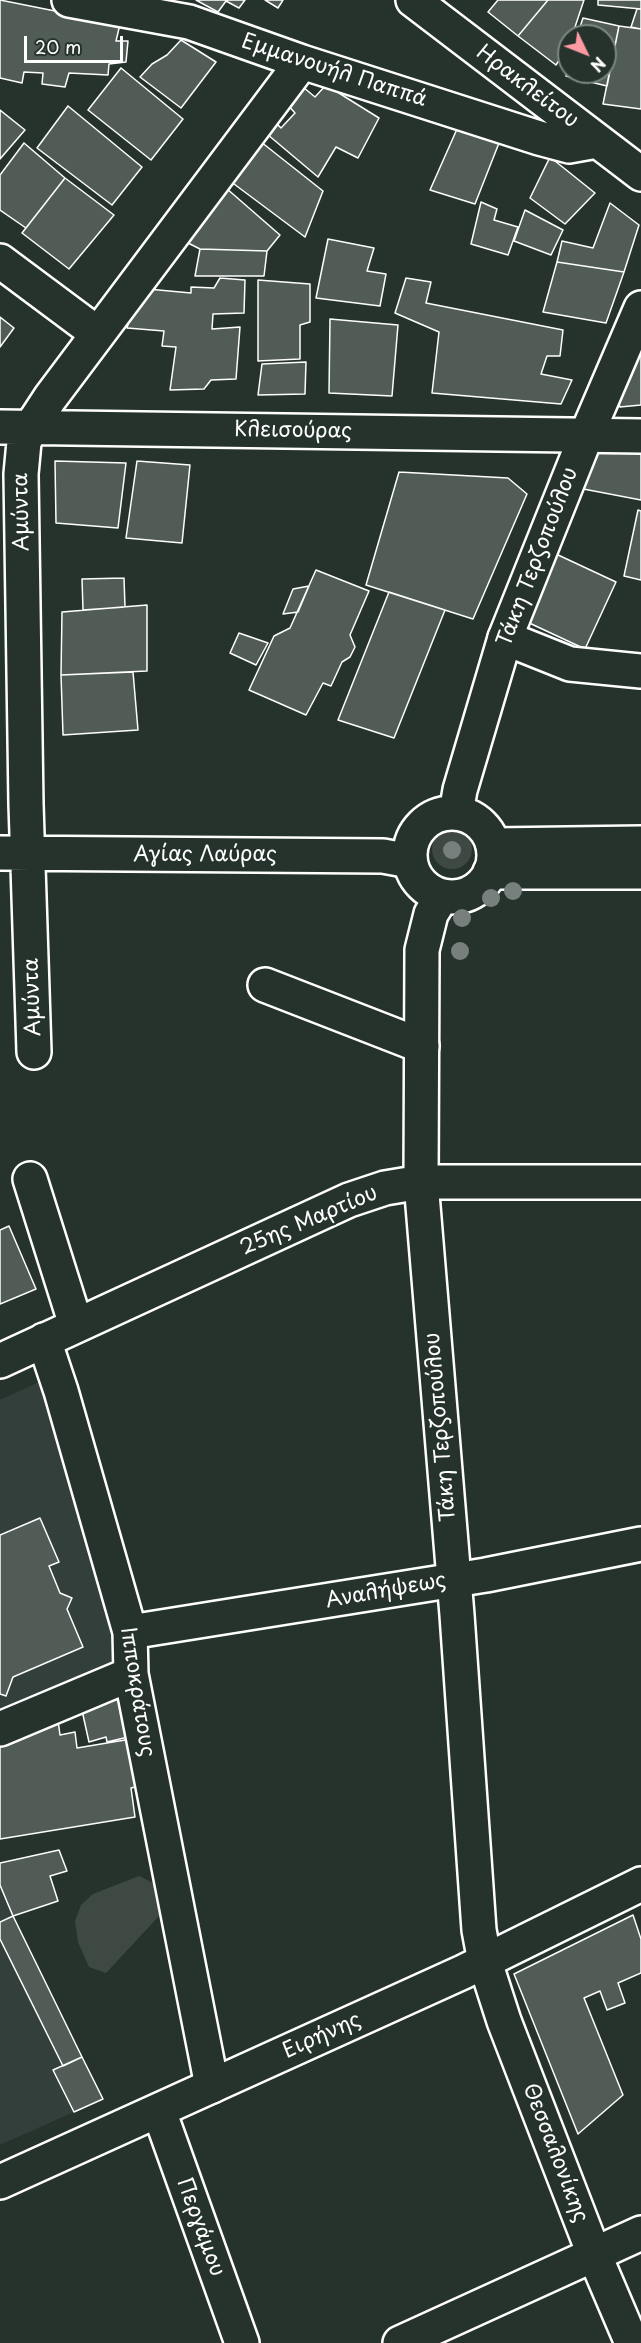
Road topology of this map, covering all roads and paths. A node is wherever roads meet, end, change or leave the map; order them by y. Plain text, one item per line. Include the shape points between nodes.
1 (69, 0) edge
2 (413, 0) edge
3 (302, 62) junction
4 (597, 141) junction
5 (641, 174) edge
6 (0, 261) edge
7 (641, 308) edge
8 (98, 334) junction
9 (15, 427) edge
10 (586, 436) junction
11 (641, 436) edge
12 (505, 638) junction
13 (641, 671) edge
14 (456, 813) junction
15 (641, 843) edge
16 (14, 854) edge
17 (491, 858) junction
18 (410, 861) junction
19 (641, 872) edge
20 (442, 896) junction
21 (265, 985) dead end
22 (422, 1046) junction
23 (34, 1052) dead end
24 (30, 1179) dead end
25 (421, 1182) junction
26 (641, 1182) edge
27 (76, 1325) junction
28 (44, 1340) junction
29 (0, 1361) edge
30 (641, 1544) edge
31 (453, 1579) junction
32 (130, 1632) junction
33 (131, 1674) junction
34 (0, 1729) edge
35 (641, 1884) edge
36 (485, 1962) junction
37 (212, 2086) junction
38 (159, 2111) junction
39 (0, 2182) edge
40 (641, 2233) edge
41 (594, 2254) junction
42 (242, 2343) edge
43 (400, 2343) edge
44 (632, 2343) edge

1 - 3 street, Εμμανουήλ Παππά via 189,22
2 - 4 street, Ηρακλείτου
3 - 4 street, Εμμανουήλ Παππά via 539,138 569,146
3 - 8 street, Αμύντα
4 - 5 street, Ηρακλείτου
6 - 8 street
7 - 10 street, Τάκη Τερζοπούλου
8 - 9 street, Αμύντα
9 - 10 street, Κλεισούρας
9 - 16 street, Αμύντα via 24,442
10 - 11 street, Κλεισούρας
10 - 12 street, Τάκη Τερζοπούλου
12 - 13 street via 570,664
12 - 14 street, Τάκη Τερζοπούλου
14 - 17 street via 468,816 488,832
14 - 18 street via 443,814 421,826 410,849
15 - 17 street
16 - 18 street, Αγίας Λαύρας via 383,856
16 - 23 street, Αμύντα
17 - 19 street
17 - 20 street via 482,885 456,897
18 - 20 street via 421,883
20 - 22 street, Τάκη Τερζοπούλου via 431,914 422,950
21 - 22 street
22 - 25 street, Τάκη Τερζοπούλου
24 - 27 street
25 - 26 street, 25ης Μαρτίου
25 - 27 street, 25ης Μαρτίου via 349,1200
25 - 31 street, Τάκη Τερζοπούλου
27 - 28 street, 25ης Μαρτίου
28 - 29 street, 25ης Μαρτίου
28 - 32 street, Ιπποκράτους
30 - 31 street, Αναλήψεως
31 - 32 street, Αναλήψεως
31 - 36 street, Τάκη Τερζοπούλου via 478,1919
32 - 33 street, Ιπποκράτους
33 - 34 street
33 - 37 street, Ιπποκράτους
35 - 36 street, Ειρήνης
36 - 37 street, Ειρήνης
36 - 41 street, Θεσσαλονίκης
37 - 38 street, Ειρήνης
38 - 39 street, Ειρήνης
38 - 42 street, Περγάμου
40 - 41 street
41 - 43 street
41 - 44 street, Θεσσαλονίκης

